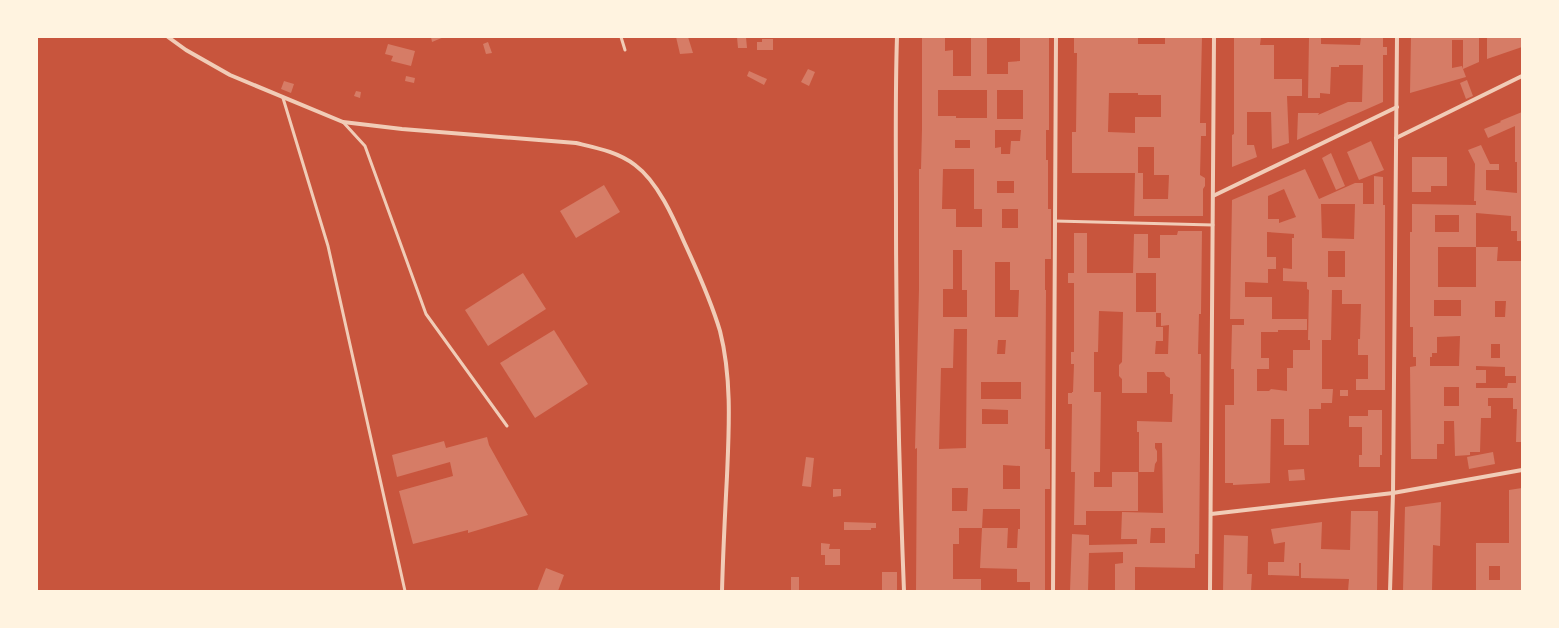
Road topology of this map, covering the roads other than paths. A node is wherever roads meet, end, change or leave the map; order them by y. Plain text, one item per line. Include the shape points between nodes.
1 (168, 37) edge
2 (621, 37) edge
3 (897, 37) edge
4 (1056, 37) edge
5 (1214, 37) edge
6 (1397, 37) edge
7 (625, 50) dead end
8 (1522, 76) edge
9 (283, 98) junction
10 (1397, 107) junction
11 (343, 122) junction
12 (1396, 138) junction
13 (1213, 196) junction
14 (1055, 221) junction
15 (1213, 225) junction
16 (507, 426) dead end
17 (1522, 470) edge
18 (1392, 493) junction
19 (1211, 514) junction
20 (406, 591) edge
21 (722, 591) edge
22 (904, 591) edge
23 (1053, 591) edge
24 (1210, 591) edge
25 (1390, 591) edge

1 - 9 street via 230,75
2 - 7 lane
3 - 22 street via 896,275
4 - 14 street
5 - 13 street
6 - 10 street
8 - 12 street
9 - 11 street
9 - 20 lane via 328,246
10 - 12 street
10 - 13 street
11 - 16 lane via 365,146 426,314
11 - 21 street via 576,144 602,149 623,158 648,178 676,223 701,278 720,332 725,362 729,436
12 - 18 street
13 - 15 street
14 - 15 lane
14 - 23 street
15 - 19 street
17 - 18 street
18 - 19 street
18 - 25 street
19 - 24 street

